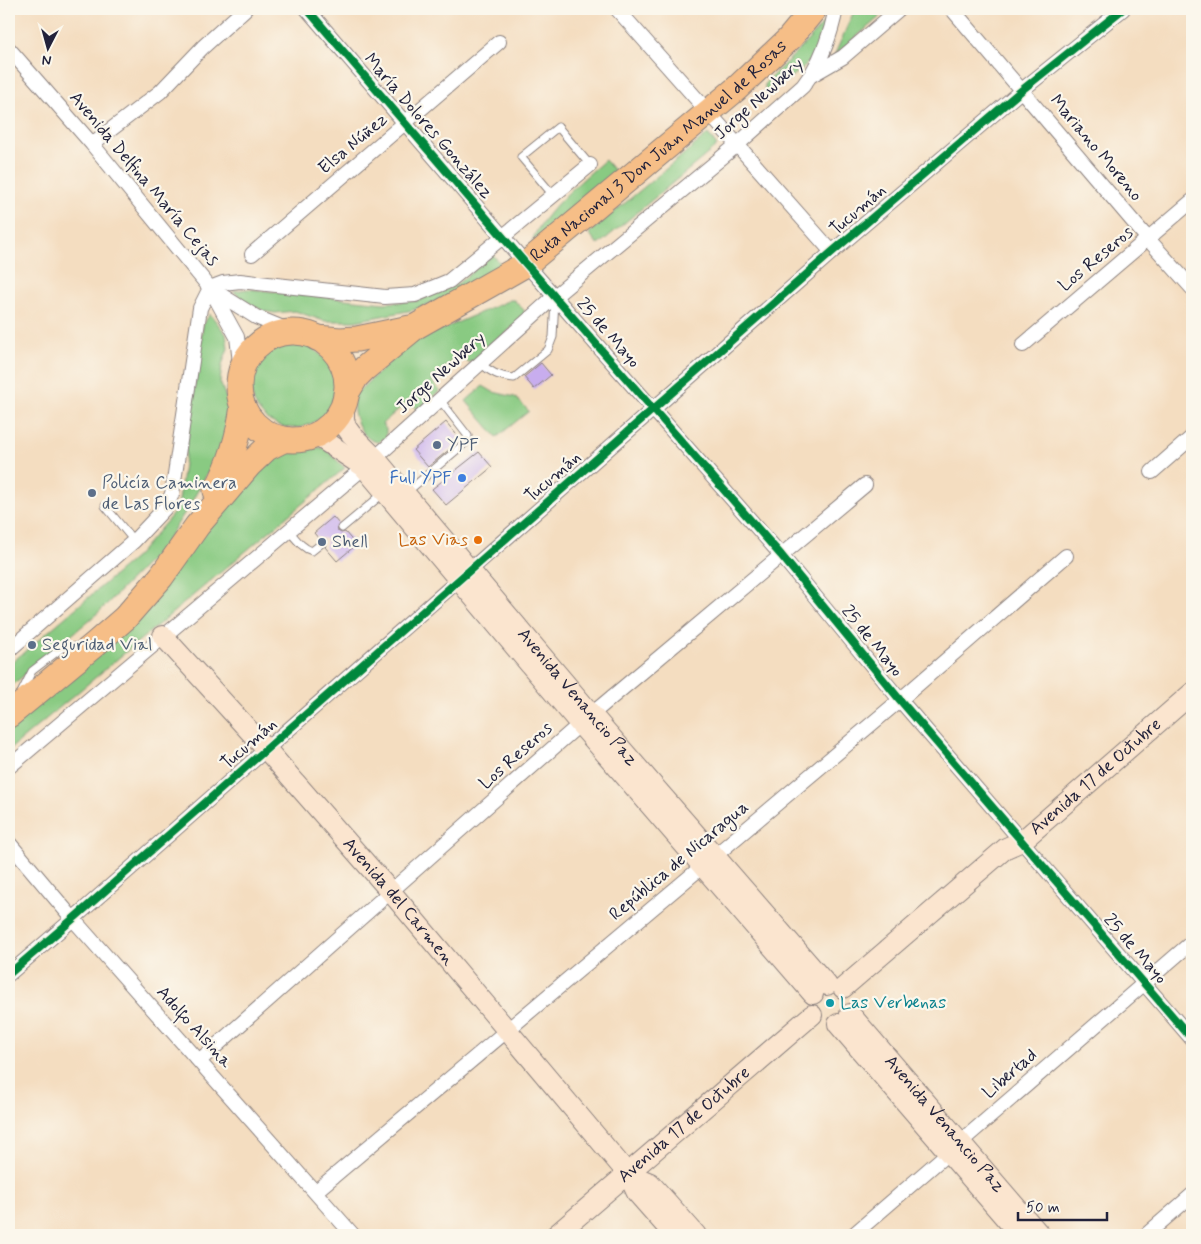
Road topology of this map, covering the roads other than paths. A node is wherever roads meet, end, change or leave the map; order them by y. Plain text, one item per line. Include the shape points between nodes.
1 (244, 9) edge
2 (306, 9) edge
3 (617, 9) edge
4 (814, 9) edge
5 (836, 9) edge
6 (899, 9) edge
7 (952, 9) edge
8 (1123, 9) edge
9 (499, 42) dead end
10 (9, 48) edge
11 (810, 76) junction
12 (1022, 90) junction
13 (708, 113) junction
14 (406, 124) junction
15 (92, 144) junction
16 (738, 144) junction
17 (590, 165) joint
18 (554, 195) junction
19 (1192, 201) edge
20 (503, 237) junction
21 (1148, 239) junction
22 (832, 252) junction
23 (252, 254) dead end
24 (526, 264) junction
25 (210, 288) junction
26 (1192, 288) edge
27 (555, 296) junction
28 (415, 327) junction
29 (306, 336) junction
30 (1023, 345) dead end
31 (481, 363) junction
32 (241, 372) junction
33 (346, 398) junction
34 (440, 400) junction
35 (243, 406) junction
36 (654, 408) junction
37 (316, 435) junction
38 (1192, 437) edge
39 (284, 439) junction
40 (369, 462) junction
41 (1152, 472) dead end
42 (865, 485) dead end
43 (395, 493) junction
44 (105, 506) dead end
45 (197, 526) junction
46 (342, 528) dead end
47 (288, 531) junction
48 (134, 541) junction
49 (322, 543) dead end
50 (781, 555) junction
51 (1066, 556) dead end
52 (464, 575) junction
53 (163, 636) junction
54 (9, 650) edge
55 (1192, 693) edge
56 (900, 700) junction
57 (10, 714) edge
58 (586, 719) junction
59 (266, 749) junction
60 (9, 767) edge
61 (1022, 841) junction
62 (9, 843) edge
63 (709, 861) junction
64 (391, 892) junction
65 (74, 919) junction
66 (1192, 942) edge
67 (9, 974) edge
68 (1144, 983) junction
69 (831, 1005) junction
70 (506, 1030) junction
71 (1192, 1039) edge
72 (199, 1061) junction
73 (954, 1147) junction
74 (634, 1179) junction
75 (315, 1192) junction
76 (1192, 1196) edge
77 (353, 1235) edge
78 (556, 1235) edge
79 (572, 1235) edge
80 (674, 1235) edge
81 (696, 1235) edge
82 (853, 1235) edge
83 (1020, 1235) edge
84 (1040, 1235) edge
85 (1146, 1235) edge

1 - 15 street via 160,92
2 - 14 street, María Dolores González
3 - 13 street
4 - 13 highway, Ruta Nacional 3 Don Juan Manuel de Rosas via 771,57
5 - 11 street via 828,42
6 - 11 street, Jorge Newbery via 843,58
7 - 12 street, Mariano Moreno
8 - 12 street, Tucumán
9 - 14 street, Elsa Núñez
10 - 15 street, Avenida Delfina María Cejas
11 - 16 street, Jorge Newbery
12 - 21 street, Mariano Moreno
12 - 22 street, Tucumán
13 - 16 street
13 - 24 highway, Ruta Nacional 3 Don Juan Manuel de Rosas
14 - 20 street, María Dolores González
14 - 23 street, Elsa Núñez
15 - 25 street, Avenida Delfina María Cejas
16 - 22 street
16 - 27 street, Jorge Newbery
17 - 18 street
17 - 18 lane via 558,126 521,157
18 - 20 street
19 - 21 street, Los Reseros
20 - 24 street, María Dolores González
20 - 25 street via 449,281 415,295 385,297 240,281
21 - 26 street, Mariano Moreno
21 - 30 street, Los Reseros
22 - 36 street, Tucumán
24 - 27 street, 25 de Mayo
24 - 28 highway, Ruta Nacional 3 Don Juan Manuel de Rosas
25 - 29 street, Avenida Delfina María Cejas via 256,317
25 - 32 street, Avenida Delfina María Cejas via 237,336
25 - 48 street via 200,308 172,494 166,507
27 - 31 street, Jorge Newbery
27 - 31 lane via 553,337 548,350 514,378 504,378
27 - 36 street, 25 de Mayo
28 - 29 highway, Ruta Nacional 3 Don Juan Manuel de Rosas via 357,339
28 - 33 highway, Ruta Nacional 3 Don Juan Manuel de Rosas via 356,377
29 - 32 highway via 281,334 267,339 247,358
29 - 33 highway via 331,348 341,362 346,377
31 - 34 street, Jorge Newbery
32 - 35 highway via 239,389
33 - 37 highway via 334,422
33 - 40 main road, Avenida Venancio Paz via 346,427
34 - 40 street, Jorge Newbery
34 - 43 lane via 468,436 465,443
35 - 39 highway via 259,428
35 - 45 highway via 236,444 225,475
36 - 50 street, 25 de Mayo
36 - 52 street, Tucumán
37 - 39 highway via 301,440
37 - 40 main road, Avenida Venancio Paz
38 - 41 street
39 - 45 highway via 267,448 249,465
40 - 43 main road, Avenida Venancio Paz
40 - 47 street, Jorge Newbery
42 - 50 street, Los Reseros
43 - 46 lane
43 - 52 main road, Avenida Venancio Paz
44 - 48 lane
45 - 57 highway via 161,577 125,618
47 - 49 lane via 308,550 312,551
47 - 53 street, Jorge Newbery
48 - 54 street
50 - 56 street, 25 de Mayo
50 - 58 street, Los Reseros
51 - 56 street, República de Nicaragua
52 - 58 main road, Avenida Venancio Paz
52 - 59 street, Tucumán
53 - 59 main road, Avenida del Carmen
53 - 60 street, Jorge Newbery
55 - 61 main road, Avenida 17 de Octubre
56 - 61 street, 25 de Mayo
56 - 63 street, República de Nicaragua
58 - 63 main road, Avenida Venancio Paz
58 - 64 street, Los Reseros
59 - 64 main road, Avenida del Carmen
59 - 65 street, Tucumán
61 - 68 street, 25 de Mayo
61 - 69 main road, Avenida 17 de Octubre via 1013,856
62 - 65 street, Adolfo Alsina
63 - 69 main road, Avenida Venancio Paz
63 - 70 street, República de Nicaragua
64 - 70 main road, Avenida del Carmen
64 - 72 street, Los Reseros
65 - 67 street, Tucumán
65 - 72 street, Adolfo Alsina
66 - 68 street, Libertad
68 - 71 street, 25 de Mayo
68 - 73 street, Libertad
69 - 73 main road, Avenida Venancio Paz
69 - 74 main road, Avenida 17 de Octubre
70 - 74 main road, Avenida del Carmen
70 - 75 street, República de Nicaragua
72 - 75 street, Adolfo Alsina
73 - 82 street, Libertad
73 - 83 main road, Avenida Venancio Paz
73 - 84 main road, Avenida Venancio Paz
74 - 78 main road, Avenida 17 de Octubre
74 - 79 main road, Avenida 17 de Octubre
74 - 80 main road, Avenida del Carmen via 637,1193
74 - 81 main road, Avenida del Carmen via 650,1183
75 - 77 street, Adolfo Alsina
76 - 85 street

